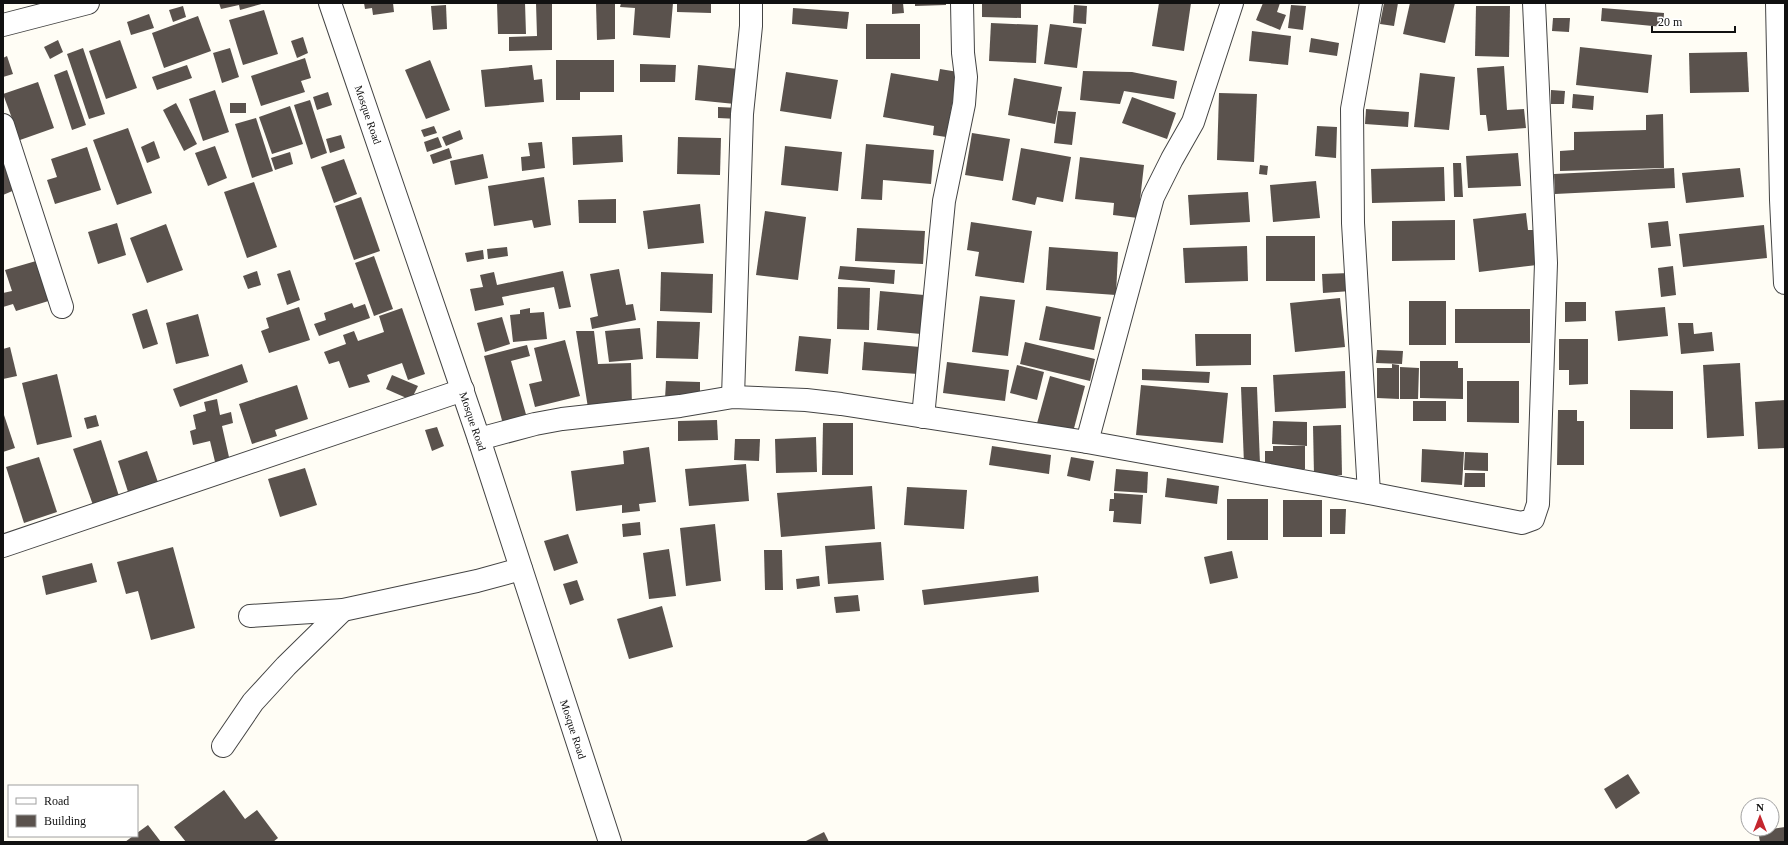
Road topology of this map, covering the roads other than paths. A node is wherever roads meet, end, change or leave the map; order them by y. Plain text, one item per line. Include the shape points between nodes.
1 (88, 3) edge
2 (330, 3) edge
3 (752, 3) edge
4 (962, 3) edge
5 (1232, 3) edge
6 (1371, 3) edge
7 (1534, 3) edge
8 (1777, 3) edge
9 (3, 25) edge
10 (3, 125) edge
11 (1785, 283) edge
12 (62, 307) dead end
13 (462, 390) junction
14 (733, 397) junction
15 (923, 417) junction
16 (479, 439) junction
17 (1087, 442) junction
18 (1369, 492) junction
19 (3, 546) edge
20 (521, 569) junction
21 (343, 610) junction
22 (250, 616) dead end
23 (223, 746) dead end
24 (610, 842) edge

1 - 9 street
2 - 13 street, Mosque Road
3 - 14 street via 742,114
4 - 15 street via 966,76 964,104 944,201
5 - 17 street via 1193,122 1153,197
6 - 18 street via 1352,109 1353,223
7 - 18 street via 1546,263 1538,504 1533,519 1522,523
8 - 11 street
10 - 12 street
13 - 16 street, Mosque Road
13 - 19 street
14 - 15 street via 806,400
14 - 16 street via 680,406 562,419
15 - 17 street
16 - 20 street, Mosque Road
17 - 18 street
20 - 21 street
20 - 24 street, Mosque Road
21 - 22 street
21 - 23 street via 253,702

